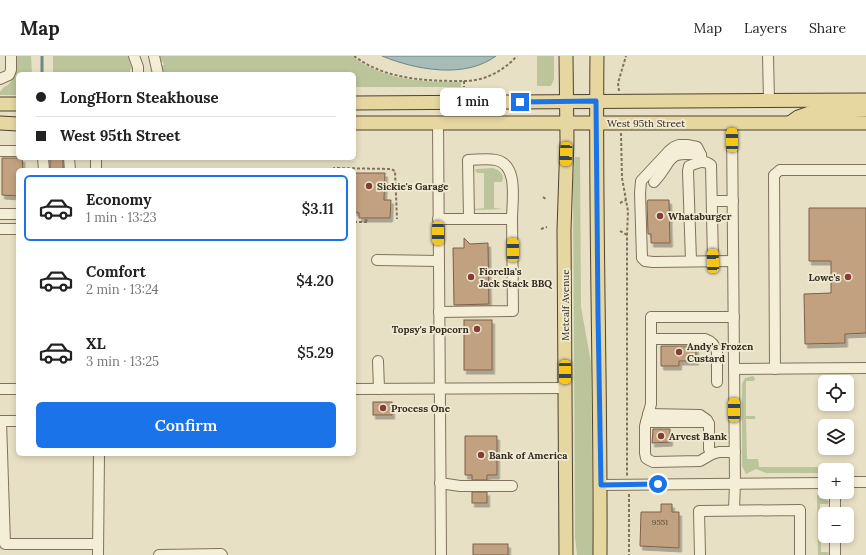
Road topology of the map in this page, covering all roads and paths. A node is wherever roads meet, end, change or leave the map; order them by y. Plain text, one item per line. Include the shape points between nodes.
1 (11, 56) edge
2 (134, 56) edge
3 (154, 56) edge
4 (354, 56) edge
5 (517, 56) edge
6 (566, 56) edge
7 (596, 56) edge
8 (626, 56) edge
9 (768, 56) edge
10 (138, 72) edge
11 (158, 72) edge
12 (0, 79) edge
13 (464, 81) junction
14 (464, 87) dead end
15 (620, 100) junction
16 (769, 100) junction
17 (866, 100) edge
18 (567, 101) junction
19 (596, 101) junction
20 (356, 103) edge
21 (0, 104) edge
22 (16, 104) edge
23 (866, 110) edge
24 (438, 122) junction
25 (0, 123) edge
26 (356, 123) edge
27 (567, 123) junction
28 (596, 123) junction
29 (732, 123) junction
30 (866, 123) edge
31 (16, 124) edge
32 (621, 124) junction
33 (787, 124) junction
34 (0, 151) edge
35 (16, 151) edge
36 (701, 158) junction
37 (356, 168) edge
38 (866, 170) edge
39 (648, 187) junction
40 (543, 198) dead end
41 (547, 200) dead end
42 (626, 200) junction
43 (712, 201) junction
44 (733, 201) junction
45 (620, 204) dead end
46 (0, 214) edge
47 (16, 214) edge
48 (364, 218) dead end
49 (397, 219) dead end
50 (438, 219) junction
51 (469, 219) junction
52 (512, 219) junction
53 (356, 222) edge
54 (547, 227) dead end
55 (0, 229) edge
56 (16, 229) edge
57 (541, 229) dead end
58 (620, 231) dead end
59 (626, 235) junction
60 (377, 260) dead end
61 (439, 261) junction
62 (713, 261) junction
63 (733, 261) junction
64 (690, 262) junction
65 (439, 312) junction
66 (734, 317) junction
67 (651, 339) junction
68 (378, 361) dead end
69 (866, 368) edge
70 (734, 369) junction
71 (775, 369) junction
72 (717, 382) dead end
73 (0, 388) edge
74 (440, 388) junction
75 (565, 388) junction
76 (16, 389) edge
77 (356, 389) edge
78 (379, 389) junction
79 (648, 415) junction
80 (16, 421) edge
81 (708, 422) junction
82 (735, 452) junction
83 (712, 454) junction
84 (99, 456) edge
85 (854, 482) edge
86 (866, 482) edge
87 (440, 483) junction
88 (735, 483) junction
89 (818, 483) edge
90 (627, 484) junction
91 (601, 485) junction
92 (512, 486) dead end
93 (734, 510) junction
94 (835, 543) edge
95 (18, 544) junction
96 (98, 544) junction
97 (18, 555) edge
98 (98, 555) edge
99 (159, 555) edge
100 (222, 555) edge
101 (441, 555) edge
102 (566, 555) edge
103 (600, 555) edge
104 (629, 555) edge
105 (700, 555) edge
106 (800, 555) edge
107 (835, 555) edge

1 - 12 street via 9,75
2 - 10 street
3 - 11 street
4 - 13 path via 378,69 403,77 431,81
5 - 13 path via 493,75
6 - 18 main road, Metcalf Avenue
7 - 19 main road
8 - 15 path via 618,83
9 - 16 street
13 - 14 path
15 - 16 main road
15 - 19 main road
16 - 17 main road
18 - 19 main road
18 - 20 main road
18 - 27 main road, Metcalf Avenue
19 - 28 main road
21 - 22 main road
23 - 33 main road via 812,112
24 - 26 main road, West 95th Street
24 - 27 main road, West 95th Street
24 - 50 street
25 - 31 main road
27 - 28 main road, West 95th Street
27 - 75 main road, Metcalf Avenue via 564,230
28 - 32 main road, West 95th Street
28 - 91 main road
29 - 32 main road, West 95th Street
29 - 33 main road, West 95th Street
29 - 44 street
30 - 33 main road, West 95th Street
32 - 42 path via 622,178
34 - 35 street
36 - 39 street via 680,154 673,156 665,170
36 - 39 street via 697,147 674,147 641,181
36 - 43 street via 711,165
36 - 64 street via 689,166 688,171
37 - 49 path via 395,171
38 - 71 street via 780,170 774,176
39 - 64 street via 642,258 644,261 653,262
40 - 41 path
42 - 45 path
42 - 59 path
43 - 44 street
43 - 62 street
44 - 63 street
46 - 47 street
48 - 53 path via 368,222
50 - 51 street
50 - 61 street
51 - 52 street
51 - 52 street via 468,160 500,162 509,168 512,178
52 - 65 street via 513,311
54 - 57 path
55 - 56 street
58 - 59 path
59 - 90 path
60 - 61 street
61 - 65 street
62 - 63 street
62 - 64 street
63 - 66 street
65 - 74 street
66 - 67 street via 651,317
66 - 70 street
67 - 72 street via 710,340 717,352
67 - 79 street via 651,404
68 - 78 street
69 - 71 street
70 - 71 street
70 - 82 street
73 - 76 street
74 - 75 street
74 - 78 street
74 - 87 street
75 - 102 main road, Metcalf Avenue
77 - 78 street
79 - 81 street
79 - 81 street via 698,409 705,414
79 - 83 street via 645,453 649,460 700,461
80 - 95 street via 1,422 5,544
81 - 83 street via 709,449
82 - 83 street
82 - 88 street
84 - 96 street
85 - 86 street
87 - 92 street via 460,486
87 - 101 street
88 - 89 street
88 - 90 street
88 - 93 street
90 - 91 street
90 - 104 path
91 - 103 main road
93 - 105 street via 699,511
93 - 106 street via 800,510
94 - 107 street
95 - 96 street
95 - 97 street
96 - 98 street
99 - 100 street

